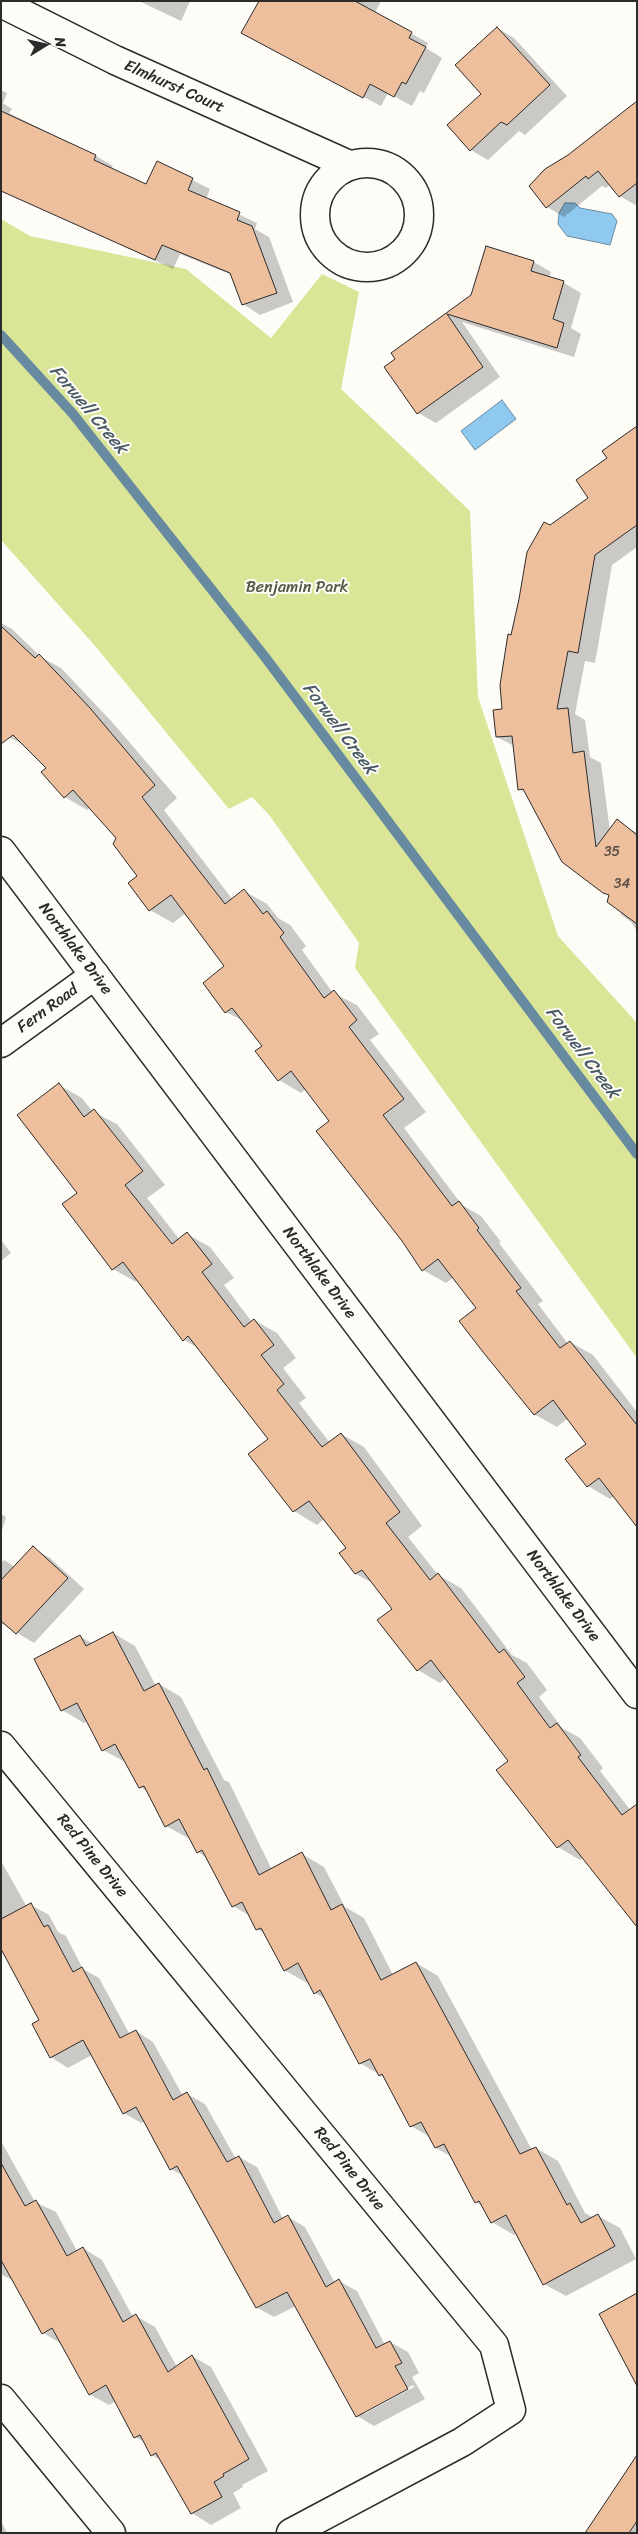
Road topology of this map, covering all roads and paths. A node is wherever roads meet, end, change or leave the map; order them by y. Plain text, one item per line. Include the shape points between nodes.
1 (1, 3) edge
2 (349, 165) dead end
3 (1, 851) edge
4 (95, 975) junction
5 (1, 1043) edge
6 (637, 1694) edge
7 (1, 1746) edge
8 (1, 2399) edge
9 (111, 2533) edge
10 (291, 2533) edge

1 - 2 street, Elmhurst Court via 115,60
3 - 4 street, Northlake Drive
4 - 5 street, Fern Road
4 - 6 street, Northlake Drive
7 - 10 street, Red Pine Drive via 494,2345 511,2410 462,2442
8 - 9 street

